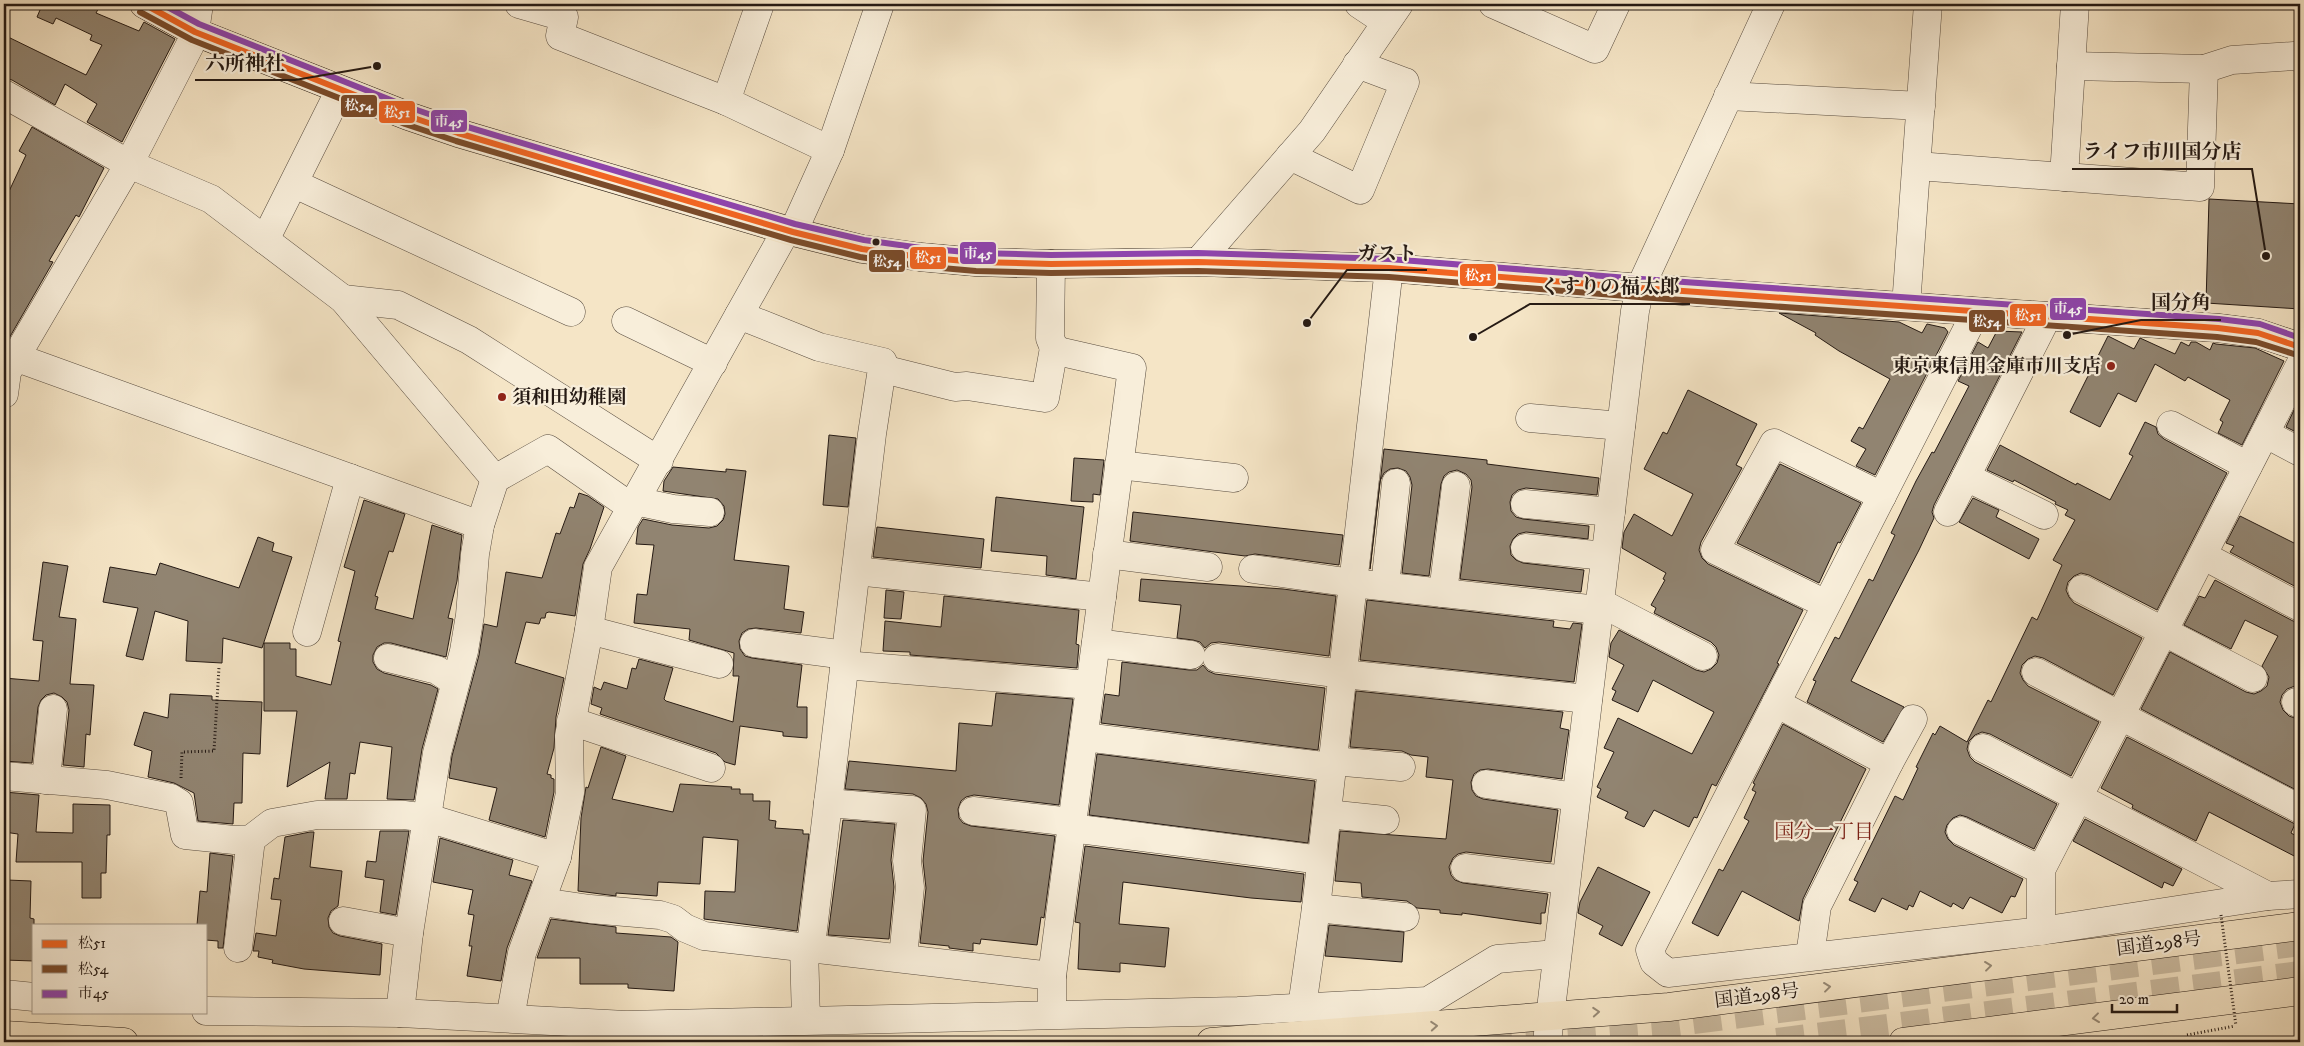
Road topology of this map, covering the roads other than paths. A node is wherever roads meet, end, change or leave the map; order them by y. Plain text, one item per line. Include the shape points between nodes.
1 (144, 4) edge
2 (198, 4) edge
3 (519, 4) edge
4 (760, 4) edge
5 (880, 4) edge
6 (1359, 4) edge
7 (1493, 4) edge
8 (1616, 4) edge
9 (1771, 4) edge
10 (1928, 4) edge
11 (2075, 4) edge
12 (1393, 13) edge
13 (195, 32) junction
14 (2300, 58) edge
15 (1357, 64) junction
16 (2071, 66) junction
17 (2204, 69) junction
18 (340, 90) junction
19 (4, 94) edge
20 (1728, 96) junction
21 (726, 101) junction
22 (1921, 106) junction
23 (830, 150) junction
24 (1290, 156) junction
25 (129, 164) junction
26 (1917, 166) junction
27 (2064, 177) junction
28 (294, 184) junction
29 (790, 230) junction
30 (265, 240) junction
31 (1198, 262) junction
32 (1051, 264) junction
33 (1389, 268) junction
34 (1640, 288) junction
35 (343, 299) junction
36 (1906, 306) junction
37 (571, 312) dead end
38 (1976, 312) junction
39 (739, 315) junction
40 (2047, 317) junction
41 (626, 321) dead end
42 (2300, 347) edge
43 (1054, 348) junction
44 (713, 363) junction
45 (2300, 365) edge
46 (883, 369) junction
47 (7, 373) edge
48 (1530, 418) dead end
49 (2171, 425) dead end
50 (1621, 426) junction
51 (2266, 434) junction
52 (2300, 452) edge
53 (659, 461) junction
54 (1119, 465) junction
55 (2248, 466) junction
56 (1966, 477) junction
57 (350, 478) junction
58 (1234, 478) dead end
59 (495, 479) junction
60 (1396, 483) dead end
61 (1456, 486) dead end
62 (1882, 496) junction
63 (633, 504) junction
64 (1526, 504) dead end
65 (710, 512) dead end
66 (1611, 512) junction
67 (1948, 512) dead end
68 (2044, 515) dead end
69 (480, 525) junction
70 (1525, 548) dead end
71 (1107, 554) junction
72 (1605, 556) junction
73 (2204, 556) junction
74 (1208, 566) dead end
75 (1253, 569) dead end
76 (856, 571) junction
77 (1353, 583) junction
78 (1385, 586) junction
79 (2082, 589) dead end
80 (1443, 593) junction
81 (1102, 597) junction
82 (1826, 604) junction
83 (1599, 606) junction
84 (2300, 607) edge
85 (589, 630) junction
86 (308, 632) dead end
87 (2164, 632) junction
88 (754, 643) dead end
89 (1096, 643) junction
90 (1703, 656) dead end
91 (388, 658) dead end
92 (845, 660) junction
93 (720, 664) dead end
94 (2036, 672) dead end
95 (1343, 674) junction
96 (2253, 678) dead end
97 (455, 682) junction
98 (1090, 686) junction
99 (1588, 699) junction
100 (1776, 703) junction
101 (53, 709) dead end
102 (2119, 716) junction
103 (1913, 719) dead end
104 (572, 721) junction
105 (1084, 737) junction
106 (1983, 748) dead end
107 (1889, 763) junction
108 (1333, 764) junction
109 (1401, 767) dead end
110 (711, 768) dead end
111 (4, 776) edge
112 (46, 780) junction
113 (1486, 784) dead end
114 (2079, 796) junction
115 (1576, 797) junction
116 (828, 804) junction
117 (2300, 809) edge
118 (973, 811) dead end
119 (1327, 814) junction
120 (428, 818) junction
121 (1385, 820) dead end
122 (1072, 825) junction
123 (1961, 831) dead end
124 (251, 839) junction
125 (557, 857) junction
126 (1322, 860) junction
127 (1465, 868) dead end
128 (2041, 870) junction
129 (1566, 880) junction
130 (2300, 894) edge
131 (2268, 896) junction
132 (542, 902) junction
133 (1316, 908) junction
134 (1405, 916) dead end
135 (343, 921) dead end
136 (2300, 926) edge
137 (2041, 931) junction
138 (410, 933) junction
139 (808, 946) junction
140 (238, 948) dead end
141 (1556, 954) junction
142 (1810, 956) junction
143 (903, 957) junction
144 (1052, 976) junction
145 (2300, 991) edge
146 (4, 994) edge
147 (32, 997) edge
148 (1302, 1007) junction
149 (208, 1010) edge
150 (1238, 1010) junction
151 (400, 1012) junction
152 (1052, 1014) junction
153 (1550, 1016) junction
154 (510, 1018) junction
155 (806, 1020) junction
156 (4, 1035) edge
157 (1259, 1039) junction
158 (124, 1042) edge
159 (1211, 1042) edge
160 (1547, 1042) edge
161 (1904, 1042) edge

1 - 13 main road
2 - 13 street
3 - 21 street via 564,17 560,36
4 - 21 street
5 - 23 street
6 - 12 street
7 - 8 street via 1595,49
9 - 20 street
10 - 22 street
11 - 16 street
12 - 15 street
13 - 18 main road
13 - 25 street
14 - 17 street via 2232,60
15 - 24 street via 1312,131
15 - 24 street via 1406,82 1360,190
16 - 17 street
16 - 27 street
17 - 27 street via 2200,187
18 - 28 street
18 - 29 main road via 458,133
19 - 25 street
20 - 22 street
20 - 34 street
21 - 23 street
22 - 26 street
23 - 29 street
24 - 31 street
25 - 30 street via 211,199
25 - 47 street
26 - 27 street
26 - 36 street
28 - 30 street
28 - 37 street
29 - 32 main road via 862,248 920,257
29 - 39 street
30 - 35 street
31 - 32 main road
31 - 33 main road
32 - 43 street via 1050,338
33 - 34 main road
33 - 77 street
34 - 36 main road
34 - 50 street
35 - 53 street via 398,305 470,340
35 - 59 street
36 - 38 main road
38 - 40 main road
38 - 62 street
39 - 44 street
39 - 46 street via 819,347 883,362
40 - 42 main road via 2218,328 2258,333
40 - 56 street
41 - 44 street
43 - 46 street via 1045,398 955,387
43 - 54 street via 1132,368
44 - 53 street
45 - 51 street
46 - 76 street
47 - 57 street
48 - 50 street
49 - 55 street
50 - 66 street
51 - 52 street
51 - 55 street
53 - 63 street
54 - 58 street
54 - 71 street
55 - 73 street
56 - 67 street
56 - 68 street
57 - 69 street
57 - 86 street
59 - 63 street via 548,449
59 - 69 street
60 - 78 street
61 - 80 street
62 - 82 street
62 - 82 street via 1774,443 1716,550
63 - 65 street
63 - 85 street via 598,567
64 - 66 street
66 - 72 street
69 - 97 street via 464,651
70 - 72 street
71 - 74 street
71 - 81 street
72 - 83 street
73 - 84 street
73 - 87 street
75 - 77 street
76 - 81 street
76 - 92 street
77 - 78 street
77 - 95 street
78 - 80 street
79 - 87 street
80 - 83 street
81 - 89 street
82 - 100 street
83 - 90 street
83 - 99 street
85 - 93 street
85 - 104 street
87 - 96 street
87 - 102 street
88 - 92 street
89 - 95 street
89 - 98 street
91 - 97 street via 437,670
92 - 98 street
92 - 116 street
94 - 102 street
95 - 99 street
95 - 108 street
97 - 120 street via 438,753
98 - 105 street
99 - 115 street
100 - 107 street
100 - 142 street via 1650,950 1654,962 1668,973
101 - 112 street
102 - 114 street
102 - 117 street
103 - 107 street
104 - 110 street
104 - 125 street via 569,736 570,793
105 - 108 street
105 - 122 street
106 - 114 street
107 - 142 street via 1818,906
108 - 109 street
108 - 119 street
111 - 112 street
112 - 124 street via 107,785 171,798 179,803 185,835
113 - 115 street
114 - 128 street
114 - 131 street
115 - 129 street
116 - 139 street
116 - 143 street via 912,810 907,862 910,887
118 - 122 street
119 - 121 street
119 - 126 street
120 - 124 street via 363,814 317,816 272,823
120 - 125 street
120 - 138 street
122 - 126 street
122 - 144 street
123 - 128 street
124 - 140 street
125 - 132 street
126 - 133 street
127 - 129 street
128 - 137 street
129 - 141 street
130 - 131 street
131 - 137 street
132 - 139 street via 590,910 660,915 704,936
132 - 154 street via 522,953
133 - 134 street
133 - 148 street
135 - 138 street
153 -> 136 main road, 国道298号 via 1669,1007
137 - 142 street
138 - 151 street
139 - 143 street
139 - 155 street
141 - 148 street via 1497,959 1428,1000
141 - 153 street
143 - 144 street
144 - 152 street
145 -> 161 main road
146 - 147 street
148 - 150 street
149 - 151 street
150 - 152 street
150 - 157 street
151 - 154 street
152 - 155 street
157 -> 153 main road, 国道298号
153 - 160 street
154 - 155 street via 626,1025
156 - 158 main road
157 - 159 main road, 国道298号

